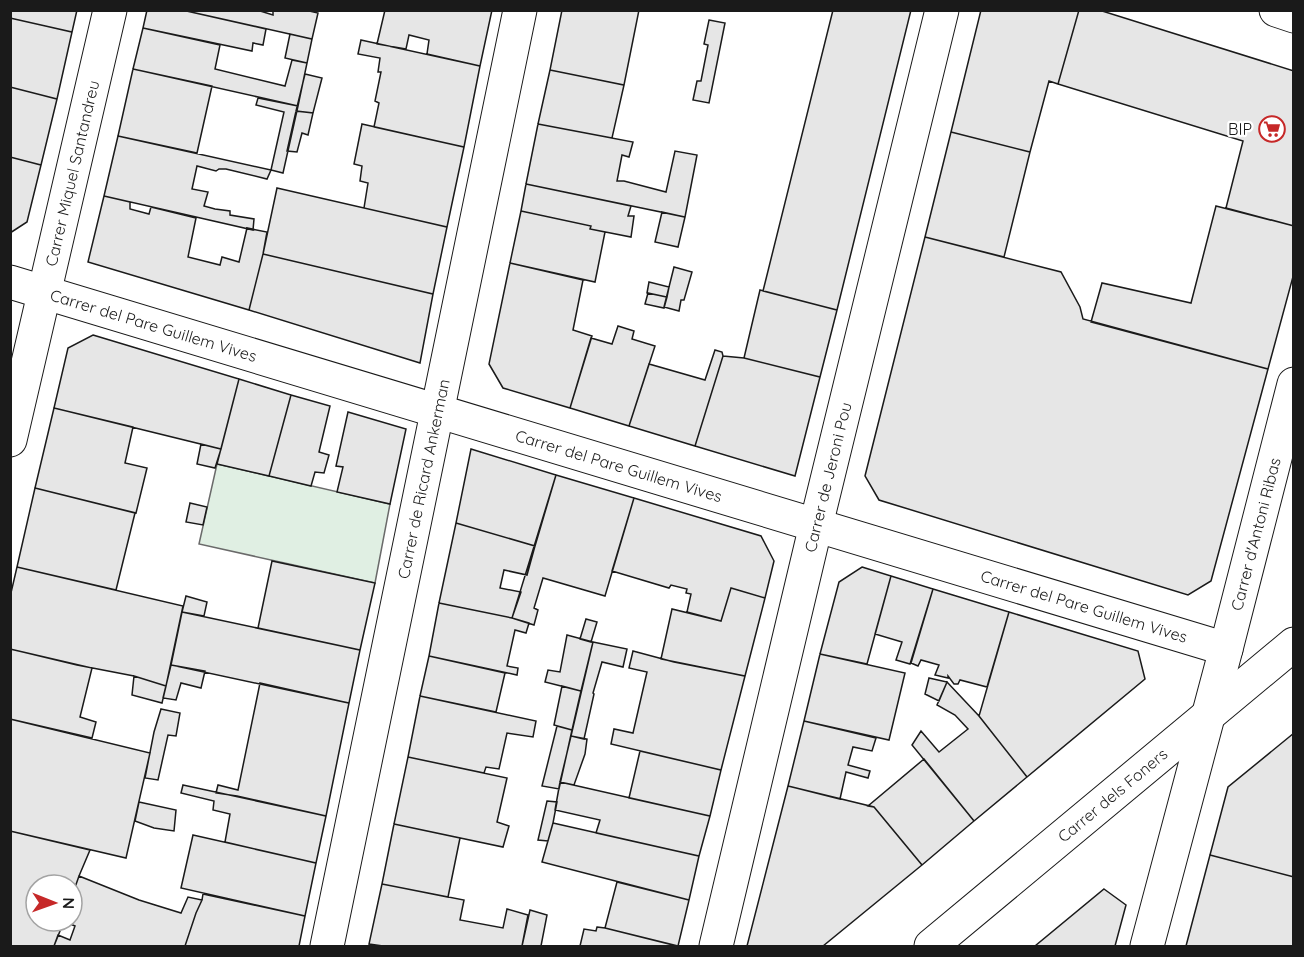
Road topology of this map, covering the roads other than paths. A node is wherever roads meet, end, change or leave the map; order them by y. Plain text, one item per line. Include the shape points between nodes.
1 (110, 10) edge
2 (520, 10) edge
3 (942, 10) edge
4 (1276, 10) edge
5 (1293, 16) edge
6 (10, 282) edge
7 (45, 292) junction
8 (1293, 384) edge
9 (437, 411) junction
10 (10, 440) edge
11 (816, 525) junction
12 (1293, 644) edge
13 (1226, 649) junction
14 (1209, 714) junction
15 (327, 946) edge
16 (716, 946) edge
17 (931, 946) edge
18 (1147, 946) edge

1 - 7 street, Carrer Miquel Santandreu
2 - 9 street, Carrer de Ricard Ankerman
3 - 11 street, Carrer de Jeroni Pou
4 - 5 street
6 - 7 street, Carrer del Pare Guillem Vives
7 - 9 street, Carrer del Pare Guillem Vives
7 - 10 street, Carrer Miquel Santandreu
8 - 13 street, Carrer d'Antoni Ribas
9 - 11 street, Carrer del Pare Guillem Vives
9 - 15 street, Carrer de Ricard Ankerman
11 - 13 street, Carrer del Pare Guillem Vives
11 - 16 street, Carrer de Jeroni Pou
12 - 14 street, Carrer dels Foners
13 - 14 street
14 - 17 street, Carrer dels Foners
14 - 18 street

